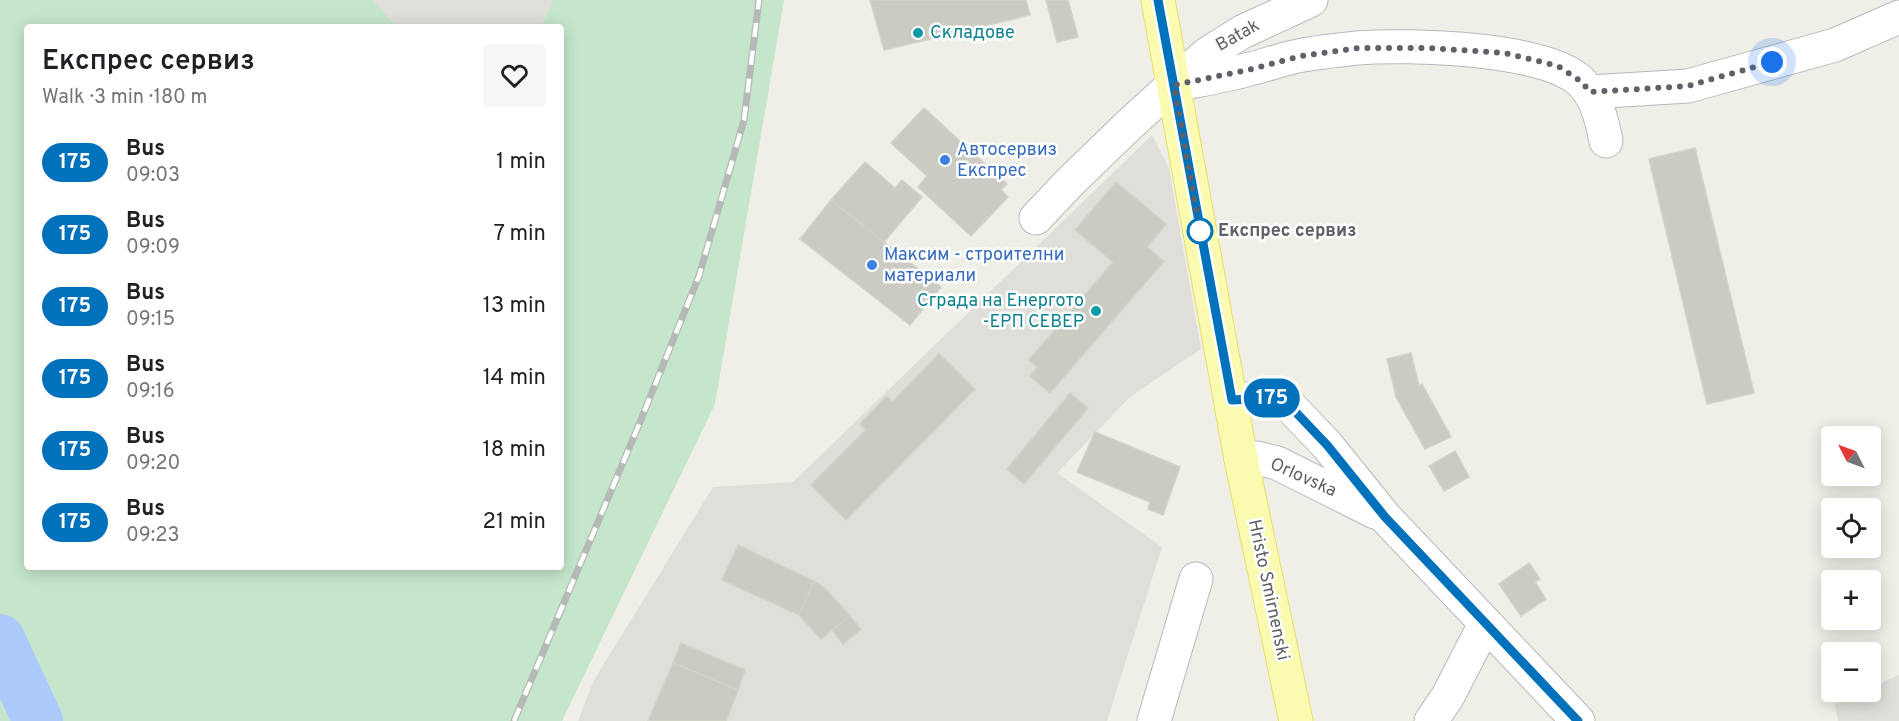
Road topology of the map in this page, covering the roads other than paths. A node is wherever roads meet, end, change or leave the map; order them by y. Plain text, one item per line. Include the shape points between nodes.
1 (1158, 0) edge
2 (1310, 0) edge
3 (1899, 17) edge
4 (1174, 85) junction
5 (1590, 92) junction
6 (1606, 141) dead end
7 (1036, 218) dead end
8 (1232, 400) junction
9 (1241, 459) junction
10 (1385, 517) junction
11 (1196, 579) dead end
12 (1485, 624) junction
13 (1154, 721) edge
14 (1296, 721) edge
15 (1431, 721) edge
16 (1578, 721) edge

1 - 4 main road
2 - 4 street, Batak via 1242,32 1207,54
3 - 5 street via 1835,45 1688,86
4 - 5 street via 1301,56 1358,48 1428,48 1505,53 1558,66
4 - 7 street, Batak via 1130,123
4 - 8 main road
5 - 6 street
8 - 9 main road
8 - 10 street, Orlovska via 1270,398 1286,402 1327,445
9 - 10 street, Orlovska via 1277,463
9 - 14 main road, Hristo Smirnenski
10 - 12 street, Orlovska
11 - 13 street
12 - 15 street
12 - 16 street, Orlovska

